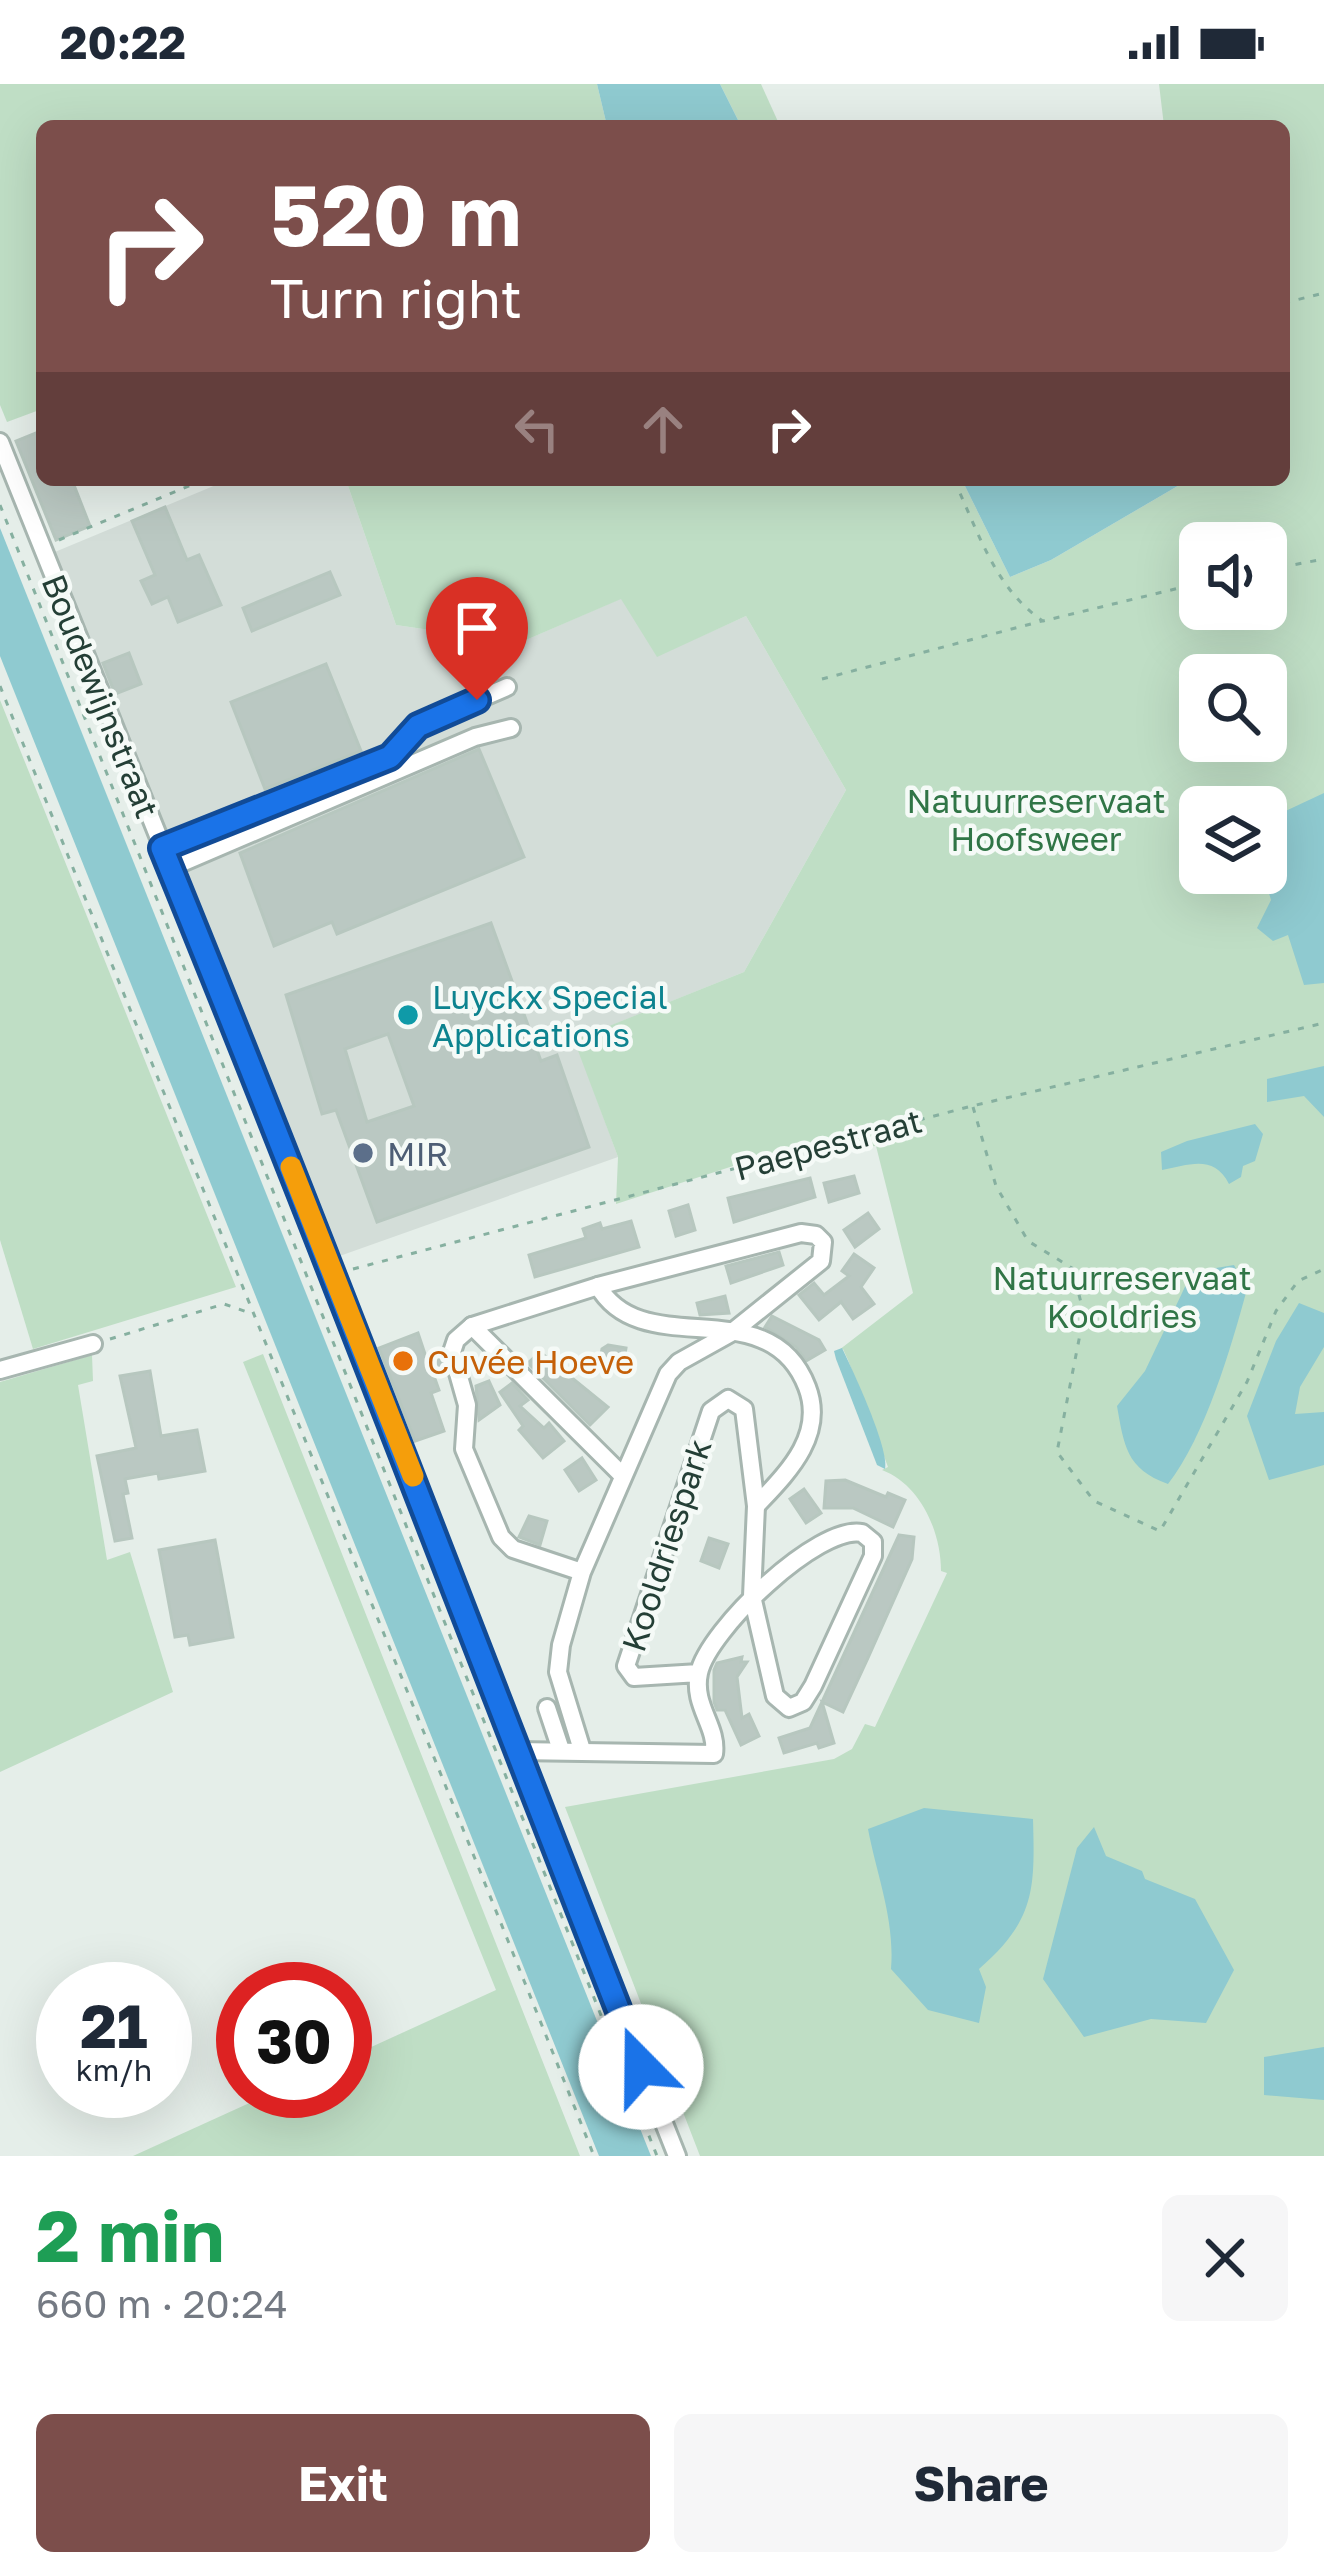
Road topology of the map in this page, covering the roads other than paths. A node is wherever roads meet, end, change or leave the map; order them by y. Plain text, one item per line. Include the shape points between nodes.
1 (0, 442) edge
2 (507, 687) dead end
3 (511, 728) dead end
4 (162, 848) junction
5 (170, 868) junction
6 (598, 1286) junction
7 (472, 1326) junction
8 (730, 1334) junction
9 (93, 1344) road end
10 (0, 1370) edge
11 (622, 1475) junction
12 (756, 1506) junction
13 (582, 1572) junction
14 (752, 1596) junction
15 (699, 1673) junction
16 (547, 1708) dead end
17 (516, 1750) junction
18 (561, 1750) junction
19 (583, 1750) junction
20 (677, 2156) edge

1 - 4 street, Boudewijnstraat
2 - 4 street via 418,726 390,757
3 - 5 street
4 - 5 street, Boudewijnstraat
5 - 17 street, Boudewijnstraat
6 - 7 street, Kooldriespark
6 - 8 street via 618,1312
6 - 8 street, Kooldriespark via 816,1235 821,1261
7 - 11 street, Kooldriespark
7 - 13 street via 452,1352 467,1405 464,1449 501,1537 513,1549
8 - 11 street, Kooldriespark via 668,1374
8 - 12 street via 753,1333 782,1347 811,1394 805,1451
9 - 10 street
11 - 13 street, Kooldriespark
12 - 14 street, Kooldriespark
12 - 15 street, Kooldriespark via 748,1424 728,1399 711,1411 626,1666 634,1677
13 - 19 street, Kooldriespark via 558,1672
14 - 14 street, Kooldriespark via 840,1533 873,1542 842,1630 803,1702 789,1708 776,1696
14 - 15 street, Kooldriespark via 716,1636
15 - 19 street via 714,1754
16 - 18 street
17 - 18 street
17 - 20 street, Boudewijnstraat
18 - 19 street

